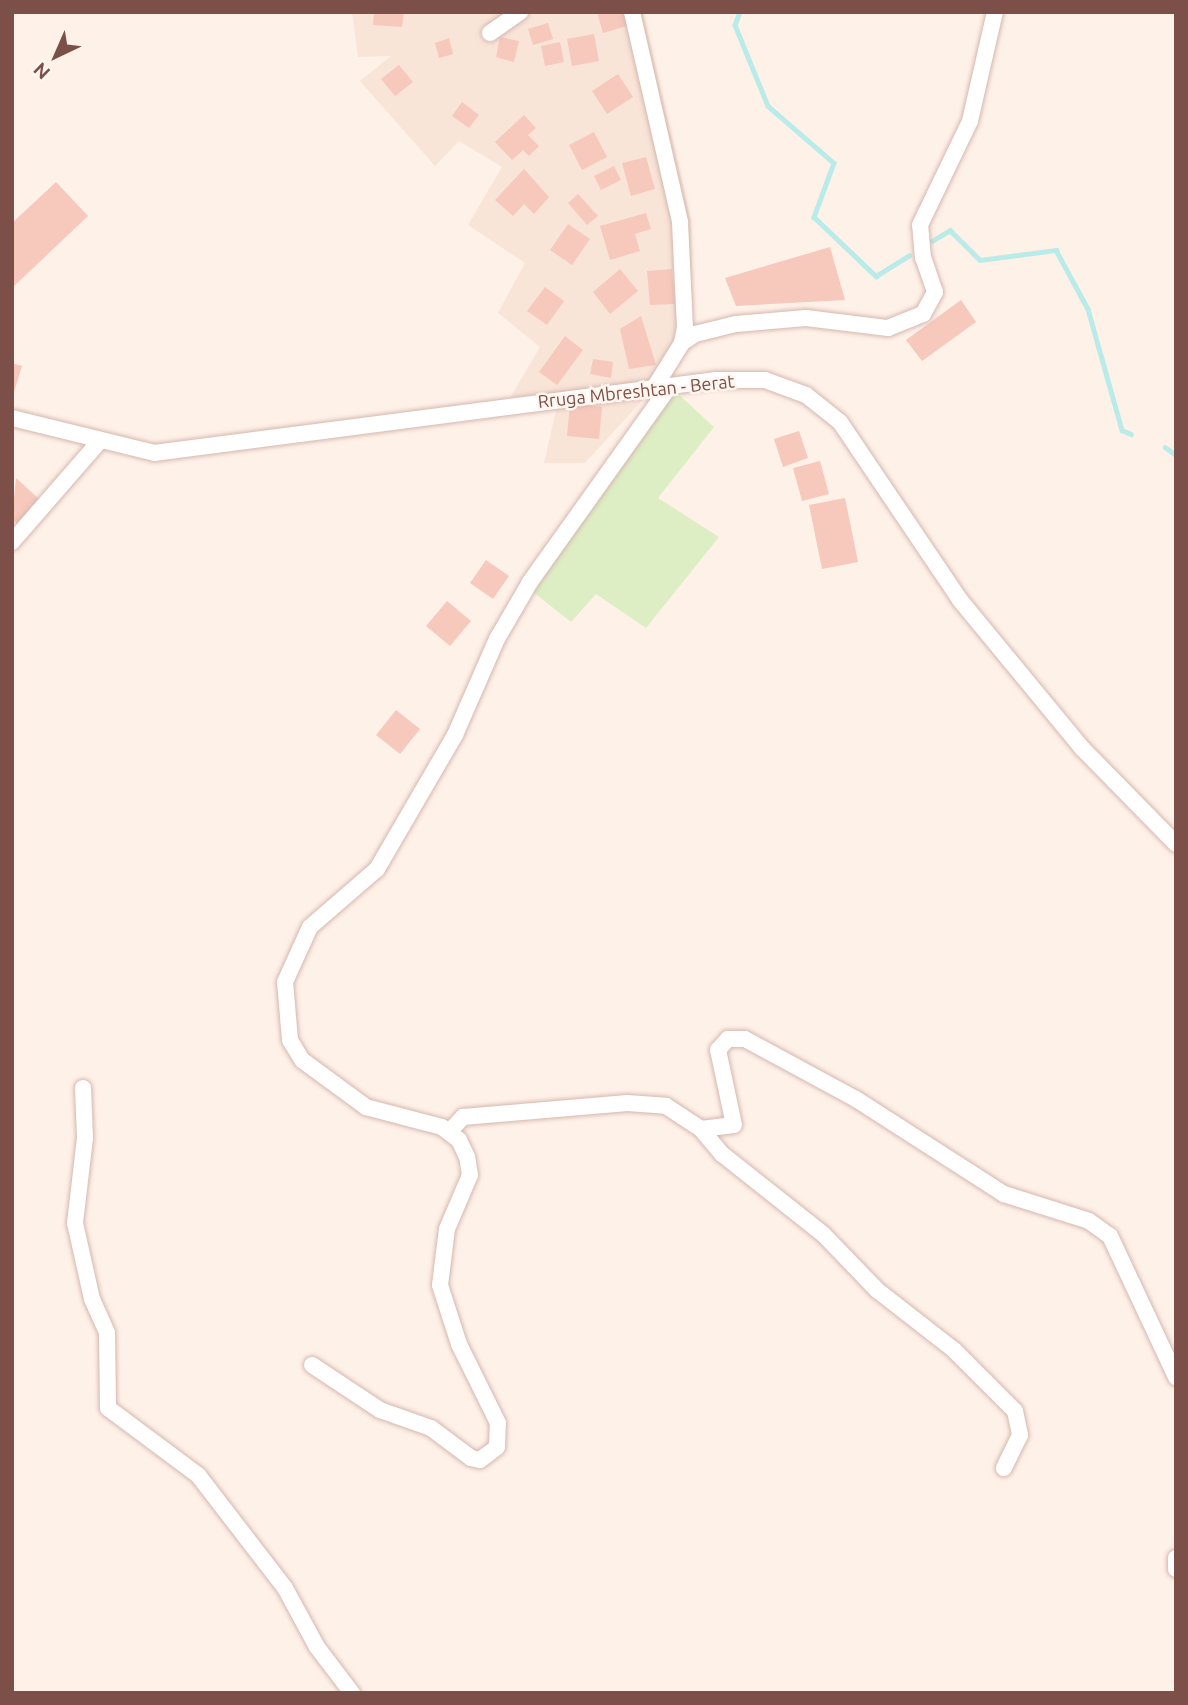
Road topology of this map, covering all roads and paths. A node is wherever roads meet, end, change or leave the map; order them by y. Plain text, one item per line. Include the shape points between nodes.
1 (520, 12) edge
2 (632, 12) edge
3 (995, 12) edge
4 (490, 33) dead end
5 (682, 343) junction
6 (662, 388) junction
7 (12, 418) edge
8 (99, 442) junction
9 (12, 542) edge
10 (1176, 844) edge
11 (83, 1088) dead end
12 (701, 1129) junction
13 (449, 1132) junction
14 (312, 1365) dead end
15 (1176, 1377) edge
16 (1004, 1468) dead end
17 (1176, 1558) edge
18 (1176, 1569) edge
19 (352, 1693) edge

1 - 4 street
2 - 5 street via 675,188
3 - 5 street via 970,121 920,225 923,258 935,292 923,314 888,328 806,318 736,324 695,334
5 - 6 street
6 - 8 street, Rruga Mbreshtan - Berat via 198,449 154,453
6 - 10 street, Rruga Mbreshtan - Berat via 765,380 806,395 839,422 960,600 1082,748
6 - 13 street via 530,582 497,639 455,735 377,869 310,927 294,951 285,982 290,1040 302,1060 366,1107
7 - 8 street, Rruga Mbreshtan - Berat
8 - 9 street
11 - 19 street via 85,1138 75,1223 92,1298 107,1334 107,1408 198,1475 285,1588 317,1647
12 - 13 street via 666,1106 627,1103 463,1117
12 - 15 street via 734,1125 718,1050 729,1039 745,1039 856,1099 1004,1194 1089,1221 1110,1236
12 - 16 street via 722,1154 823,1234 877,1290 954,1350 1015,1411 1020,1435
13 - 14 street via 459,1140 470,1175 447,1229 440,1284 459,1344 498,1423 497,1447 480,1460 471,1458 440,1433 380,1410
17 - 18 street

